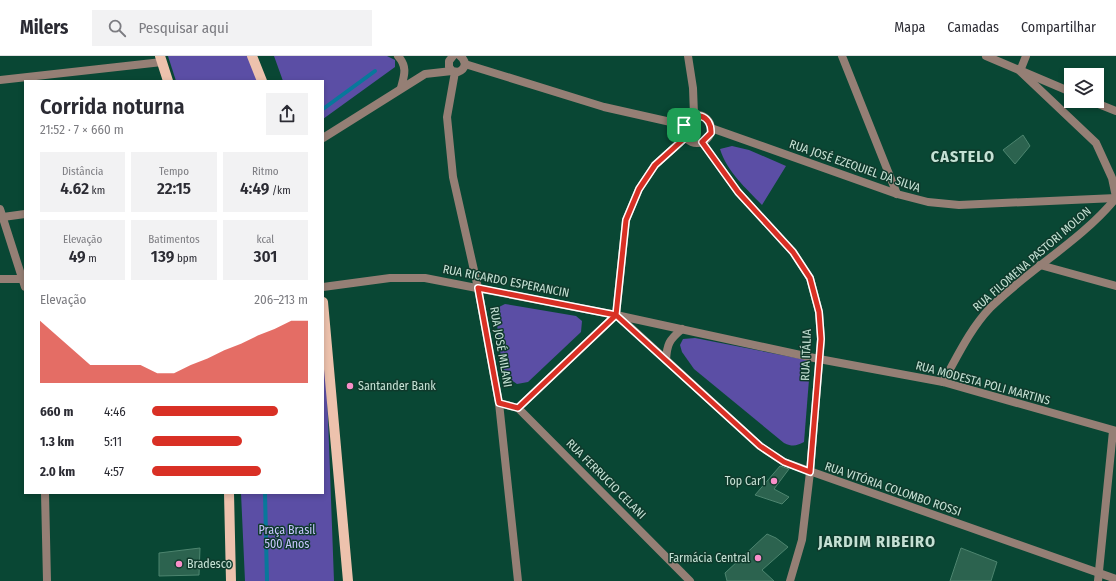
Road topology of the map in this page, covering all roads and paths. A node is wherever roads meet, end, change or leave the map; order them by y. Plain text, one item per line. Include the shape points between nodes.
1 (252, 56) edge
2 (398, 56) edge
3 (452, 56) edge
4 (688, 56) edge
5 (842, 56) edge
6 (986, 56) edge
7 (1026, 56) edge
8 (161, 59) edge
9 (465, 64) junction
10 (1020, 71) junction
11 (454, 72) junction
12 (0, 80) edge
13 (168, 80) edge
14 (262, 80) edge
15 (401, 88) junction
16 (1064, 89) edge
17 (1104, 107) edge
18 (1116, 112) edge
19 (694, 115) junction
20 (684, 125) junction
21 (711, 128) junction
22 (324, 137) edge
23 (686, 137) junction
24 (702, 142) junction
25 (897, 194) junction
26 (1116, 198) edge
27 (0, 209) edge
28 (24, 214) edge
29 (3, 217) junction
30 (1040, 265) junction
31 (0, 279) edge
32 (23, 279) junction
33 (24, 284) edge
34 (1116, 286) edge
35 (324, 287) edge
36 (478, 288) junction
37 (324, 313) edge
38 (616, 315) junction
39 (682, 329) junction
40 (819, 359) junction
41 (666, 360) junction
42 (942, 382) junction
43 (499, 403) junction
44 (518, 408) junction
45 (1114, 431) edge
46 (810, 472) junction
47 (45, 494) edge
48 (229, 494) edge
49 (1099, 578) edge
50 (1116, 580) edge
51 (47, 581) edge
52 (231, 581) edge
53 (348, 581) edge
54 (518, 581) edge
55 (690, 581) edge
56 (790, 581) edge

1 - 14 main road
2 - 15 street via 405,64 406,72
3 - 9 street via 464,59
3 - 11 street via 448,64
4 - 19 street
5 - 25 street
6 - 10 street
7 - 10 street
8 - 12 street
8 - 13 main road
9 - 11 street via 461,71
9 - 20 street via 604,107
10 - 16 street
10 - 26 street via 1096,143 1112,178
11 - 15 street via 425,74
11 - 36 street, RUA JOSÉ MILANI via 447,117 453,177
15 - 22 street
17 - 18 street
19 - 20 street
19 - 21 street via 708,119
20 - 23 street
21 - 24 street via 709,136
21 - 25 street, RUA JOSÉ EZEQUIEL DA SILVA
23 - 24 street via 694,142
23 - 38 street via 655,165 639,189 626,220
24 - 40 street, RUA ITÁLIA via 738,192 793,252 810,278 819,312
25 - 26 street, RUA JOSÉ EZEQUIEL DA SILVA via 928,202 959,205
26 - 30 street, RUA FILOMENA PASTORI MOLON via 1095,221
27 - 29 street
28 - 29 street
29 - 32 street
30 - 34 street
30 - 42 street, RUA FILOMENA PASTORI MOLON via 991,308 975,326
31 - 32 street
32 - 33 street
35 - 36 street, RUA RICARDO ESPERANCIN via 390,278 425,278
36 - 38 street, RUA RICARDO ESPERANCIN
36 - 43 street, RUA JOSÉ MILANI
37 - 53 main road
38 - 39 street, RUA RICARDO ESPERANCIN
38 - 41 street, RUA VITÓRIA COLOMBO ROSSI
38 - 44 street
39 - 40 street, RUA RICARDO ESPERANCIN
39 - 41 street via 672,337 667,347
40 - 42 street, RUA MODESTA POLI MARTINS
40 - 46 street, RUA ITÁLIA
41 - 46 street, RUA VITÓRIA COLOMBO ROSSI via 760,446 784,462
42 - 45 street, RUA MODESTA POLI MARTINS
43 - 44 street
43 - 54 street, RUA JOSÉ MILANI
44 - 55 street, RUA FERRUCIO CELANI
45 - 49 street
46 - 49 street, RUA VITÓRIA COLOMBO ROSSI
46 - 56 street, RUA ITÁLIA via 802,540
47 - 51 street
48 - 52 main road
49 - 50 street, RUA VITÓRIA COLOMBO ROSSI

